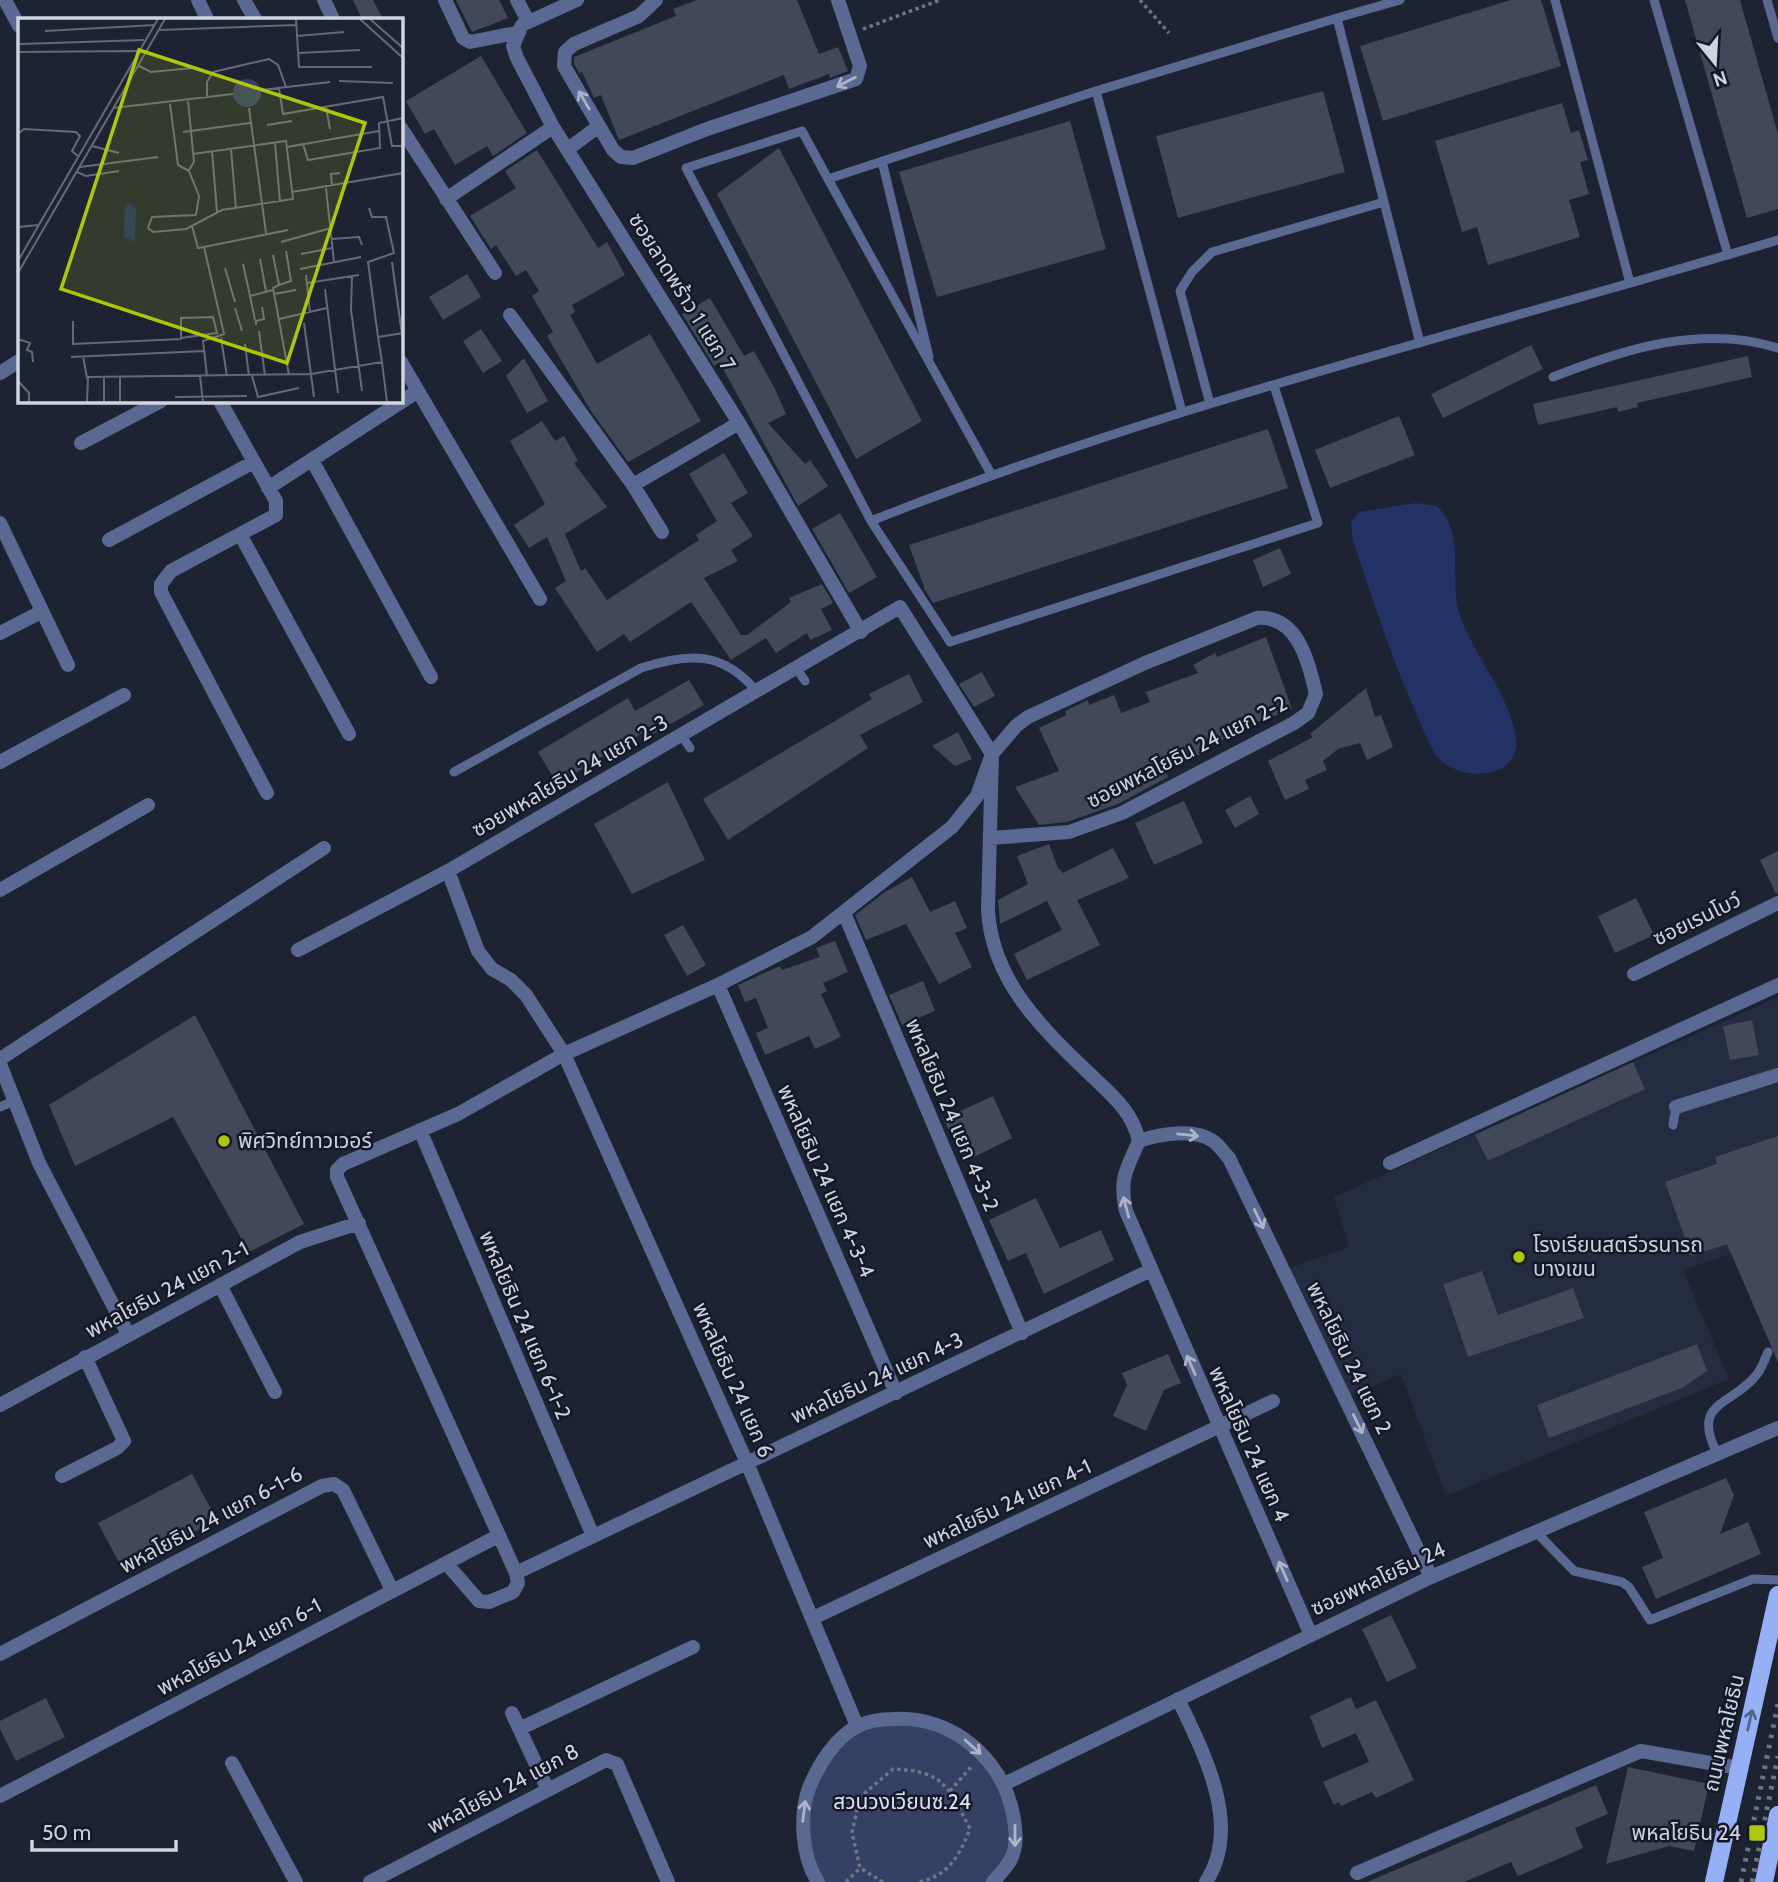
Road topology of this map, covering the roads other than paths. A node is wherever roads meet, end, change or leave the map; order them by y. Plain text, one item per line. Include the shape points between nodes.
1 (5, 0) edge
2 (198, 0) edge
3 (244, 0) edge
4 (324, 0) edge
5 (445, 0) edge
6 (517, 0) edge
7 (577, 0) edge
8 (656, 0) edge
9 (838, 0) edge
10 (1400, 0) edge
11 (1555, 0) edge
12 (1654, 0) edge
13 (1767, 0) edge
14 (206, 18) edge
15 (254, 18) edge
16 (332, 18) edge
17 (1337, 18) junction
18 (528, 21) junction
19 (18, 24) edge
20 (516, 33) junction
21 (1778, 38) edge
22 (1096, 90) junction
23 (599, 126) junction
24 (553, 127) junction
25 (402, 130) edge
26 (568, 149) junction
27 (883, 161) junction
28 (828, 179) junction
29 (446, 199) junction
30 (1384, 202) junction
31 (1778, 240) edge
32 (1728, 255) junction
33 (495, 273) dead end
34 (1630, 283) junction
35 (510, 315) dead end
36 (1420, 343) junction
37 (1778, 348) edge
38 (18, 362) edge
39 (402, 364) edge
40 (932, 370) junction
41 (0, 373) edge
42 (1553, 377) dead end
43 (1274, 386) junction
44 (418, 391) junction
45 (402, 401) edge
46 (159, 402) edge
47 (221, 402) edge
48 (401, 402) edge
49 (1210, 404) junction
50 (1182, 412) junction
51 (739, 423) junction
52 (80, 443) dead end
53 (312, 460) junction
54 (254, 462) junction
55 (991, 474) junction
56 (633, 485) junction
57 (268, 488) junction
58 (871, 521) junction
59 (0, 523) edge
60 (662, 532) dead end
61 (241, 536) junction
62 (109, 541) dead end
63 (540, 599) dead end
64 (41, 612) junction
65 (861, 632) junction
66 (0, 633) edge
67 (68, 665) dead end
68 (431, 677) dead end
69 (757, 692) junction
70 (124, 695) dead end
71 (349, 734) dead end
72 (992, 754) junction
73 (0, 762) edge
74 (454, 772) dead end
75 (267, 793) dead end
76 (148, 806) dead end
77 (991, 838) junction
78 (324, 848) dead end
79 (448, 871) junction
80 (0, 890) edge
81 (1778, 903) edge
82 (844, 913) junction
83 (298, 950) dead end
84 (1634, 974) dead end
85 (718, 985) junction
86 (1778, 985) edge
87 (564, 1054) junction
88 (0, 1059) edge
89 (0, 1064) edge
90 (1778, 1075) edge
91 (7, 1104) edge
92 (1676, 1107) joint
93 (1673, 1125) dead end
94 (419, 1130) junction
95 (1139, 1141) junction
96 (1391, 1163) dead end
97 (359, 1223) junction
98 (1149, 1271) junction
99 (220, 1285) junction
100 (1022, 1333) junction
101 (128, 1334) junction
102 (1768, 1352) dead end
103 (85, 1357) junction
104 (275, 1392) dead end
105 (896, 1393) junction
106 (1273, 1401) dead end
107 (0, 1405) edge
108 (1219, 1427) junction
109 (1778, 1427) edge
110 (1718, 1455) junction
111 (747, 1463) junction
112 (62, 1476) dead end
113 (1536, 1532) junction
114 (498, 1536) junction
115 (593, 1536) junction
116 (446, 1563) junction
117 (514, 1568) junction
118 (1431, 1577) junction
119 (1778, 1580) edge
120 (392, 1590) junction
121 (1778, 1595) edge
122 (813, 1618) junction
123 (1310, 1633) junction
124 (694, 1647) dead end
125 (0, 1654) edge
126 (1178, 1699) junction
127 (512, 1713) dead end
128 (857, 1726) junction
129 (521, 1728) junction
130 (232, 1763) dead end
131 (1739, 1769) junction
132 (1004, 1784) junction
133 (547, 1788) junction
134 (0, 1796) edge
135 (1778, 1815) edge
136 (1357, 1873) dead end
137 (1769, 1879) edge
138 (813, 1880) edge
139 (296, 1882) edge
140 (370, 1882) edge
141 (668, 1882) edge
142 (993, 1882) edge
143 (1206, 1882) edge
144 (1714, 1882) edge

1 - 19 street
2 - 14 street
3 - 15 street
4 - 16 street
5 - 20 street via 463,38 470,42
6 - 18 street
7 - 18 street
23 -> 8 street via 564,66 565,52 639,16
9 -> 23 street via 860,66 856,79 633,158 621,157 613,150
10 - 17 lane
11 - 34 lane
12 - 32 lane
13 - 21 lane
17 - 22 lane
17 - 30 lane
18 - 20 street
20 - 24 street, ซอยลาดพร้าว 1 แยก 7 via 513,46 517,58
22 - 27 lane
22 - 50 lane
23 - 26 street
24 - 26 street, ซอยลาดพร้าว 1 แยก 7
24 - 29 street
25 - 29 street
26 - 51 street, ซอยลาดพร้าว 1 แยก 7
27 - 28 lane
27 - 40 lane
28 - 40 lane
28 - 58 lane via 802,131 686,168
29 - 33 street
30 - 36 lane
30 - 49 lane via 1212,253 1192,272 1180,291
31 - 32 lane
32 - 34 lane
34 - 36 lane
35 - 56 street
36 - 43 lane
37 - 42 lane via 1716,338 1659,343 1615,352
38 - 41 street
39 - 44 street
40 - 55 lane
43 - 49 lane
43 - 58 lane via 1318,523 950,642
44 - 45 street
44 - 63 street
46 - 52 street
47 - 54 street
48 - 53 street
49 - 50 lane
50 - 55 lane
51 - 56 street
51 - 65 street, ซอยลาดพร้าว 1 แยก 7
53 - 57 street
53 - 68 street
54 - 57 street
54 - 62 street
55 - 58 lane
56 - 60 street
57 - 61 street via 276,501 276,515
59 - 64 street
61 - 71 street
61 - 75 street via 171,570 161,583 161,593
64 - 66 street
64 - 67 street
65 - 69 street, ซอยพหลโยธิน 24 แยก 2-3 via 801,675
65 - 72 street, ซอยพหลโยธิน 24 แยก 2-3 via 900,607
69 - 74 lane via 744,675 719,663 693,655 667,659 640,668
69 - 79 street, ซอยพหลโยธิน 24 แยก 2-3 via 686,742
70 - 73 street
72 - 77 street
72 - 77 street, ซอยพหลโยธิน 24 แยก 2-2 via 1028,717 1257,618 1283,621 1307,660 1316,694 1308,713 1294,723 1122,813 1069,832
72 - 82 street via 977,796 952,827
76 - 80 street
77 - 95 street via 989,930 1011,985 1037,1021 1128,1111
78 - 88 street
79 - 83 street, ซอยพหลโยธิน 24 แยก 2-3
79 - 87 street, พหลโยธิน 24 แยก 6 via 478,951 492,969 526,995
81 - 84 street, ซอยเรนโบว์
82 - 85 street via 812,937
82 - 100 street, พหลโยธิน 24 แยก 4-3-2
85 - 87 street
85 - 105 street, พหลโยธิน 24 แยก 4-3-4
86 - 96 street
87 - 94 street via 458,1114
87 - 111 street, พหลโยธิน 24 แยก 6
89 - 91 street
90 - 92 street
91 - 101 street
92 - 93 lane
94 - 97 street via 337,1170
94 - 115 street, พหลโยธิน 24 แยก 6-1-2
98 -> 95 street via 1121,1189 1123,1173
95 -> 118 street, พหลโยธิน 24 แยก 2 via 1192,1134 1212,1140 1230,1158
97 - 99 street, พหลโยธิน 24 แยก 2-1 via 300,1242
97 - 114 street
98 - 100 street, พหลโยธิน 24 แยก 4-3
108 -> 98 street, พหลโยธิน 24 แยก 4
99 - 101 street, พหลโยธิน 24 แยก 2-1
99 - 104 street
100 - 105 street, พหลโยธิน 24 แยก 4-3
101 - 103 street, พหลโยธิน 24 แยก 2-1
102 - 110 lane via 1758,1373 1720,1401 1708,1420 1709,1437
103 - 107 street, พหลโยธิน 24 แยก 2-1
103 - 112 street via 124,1441
105 - 111 street, พหลโยธิน 24 แยก 4-3
106 - 108 street, พหลโยธิน 24 แยก 4-1
108 - 122 street, พหลโยธิน 24 แยก 4-1
123 -> 108 street, พหลโยธิน 24 แยก 4
109 - 110 street, ซอยพหลโยธิน 24
110 - 113 street, ซอยพหลโยธิน 24
111 - 115 street, พหลโยธิน 24 แยก 4-3
111 - 122 street, พหลโยธิน 24 แยก 6
113 - 118 street, ซอยพหลโยธิน 24
113 - 119 lane via 1574,1571 1629,1587 1650,1620 1753,1579
114 - 116 street, พหลโยธิน 24 แยก 6-1
114 - 117 street
115 - 117 street, พหลโยธิน 24 แยก 4-3
116 - 117 street via 479,1601 489,1602 513,1592 518,1583
116 - 120 street, พหลโยธิน 24 แยก 6-1
118 - 123 street, ซอยพหลโยธิน 24
120 - 125 street, พหลโยธิน 24 แยก 6-1-6 via 343,1490 334,1484 322,1486
120 - 134 street, พหลโยธิน 24 แยก 6-1
131 -> 121 main road, ถนนพหลโยธิน
122 - 128 street, พหลโยธิน 24 แยก 6
123 - 126 street, ซอยพหลโยธิน 24
124 - 129 street
126 - 132 street, ซอยพหลโยธิน 24
126 - 143 street via 1209,1765 1219,1807 1217,1854
127 - 129 street
128 -> 132 street via 902,1719 939,1724 954,1730 982,1755
138 -> 128 street via 803,1822 806,1799 827,1755
129 - 133 street
130 - 139 street
131 - 136 street via 1641,1751
131 - 144 main road, ถนนพหลโยธิน
132 -> 142 street via 1014,1819 1015,1849
133 - 140 street, พหลโยธิน 24 แยก 8
133 - 141 street, พหลโยธิน 24 แยก 8 via 606,1760 617,1764
135 - 137 main road

